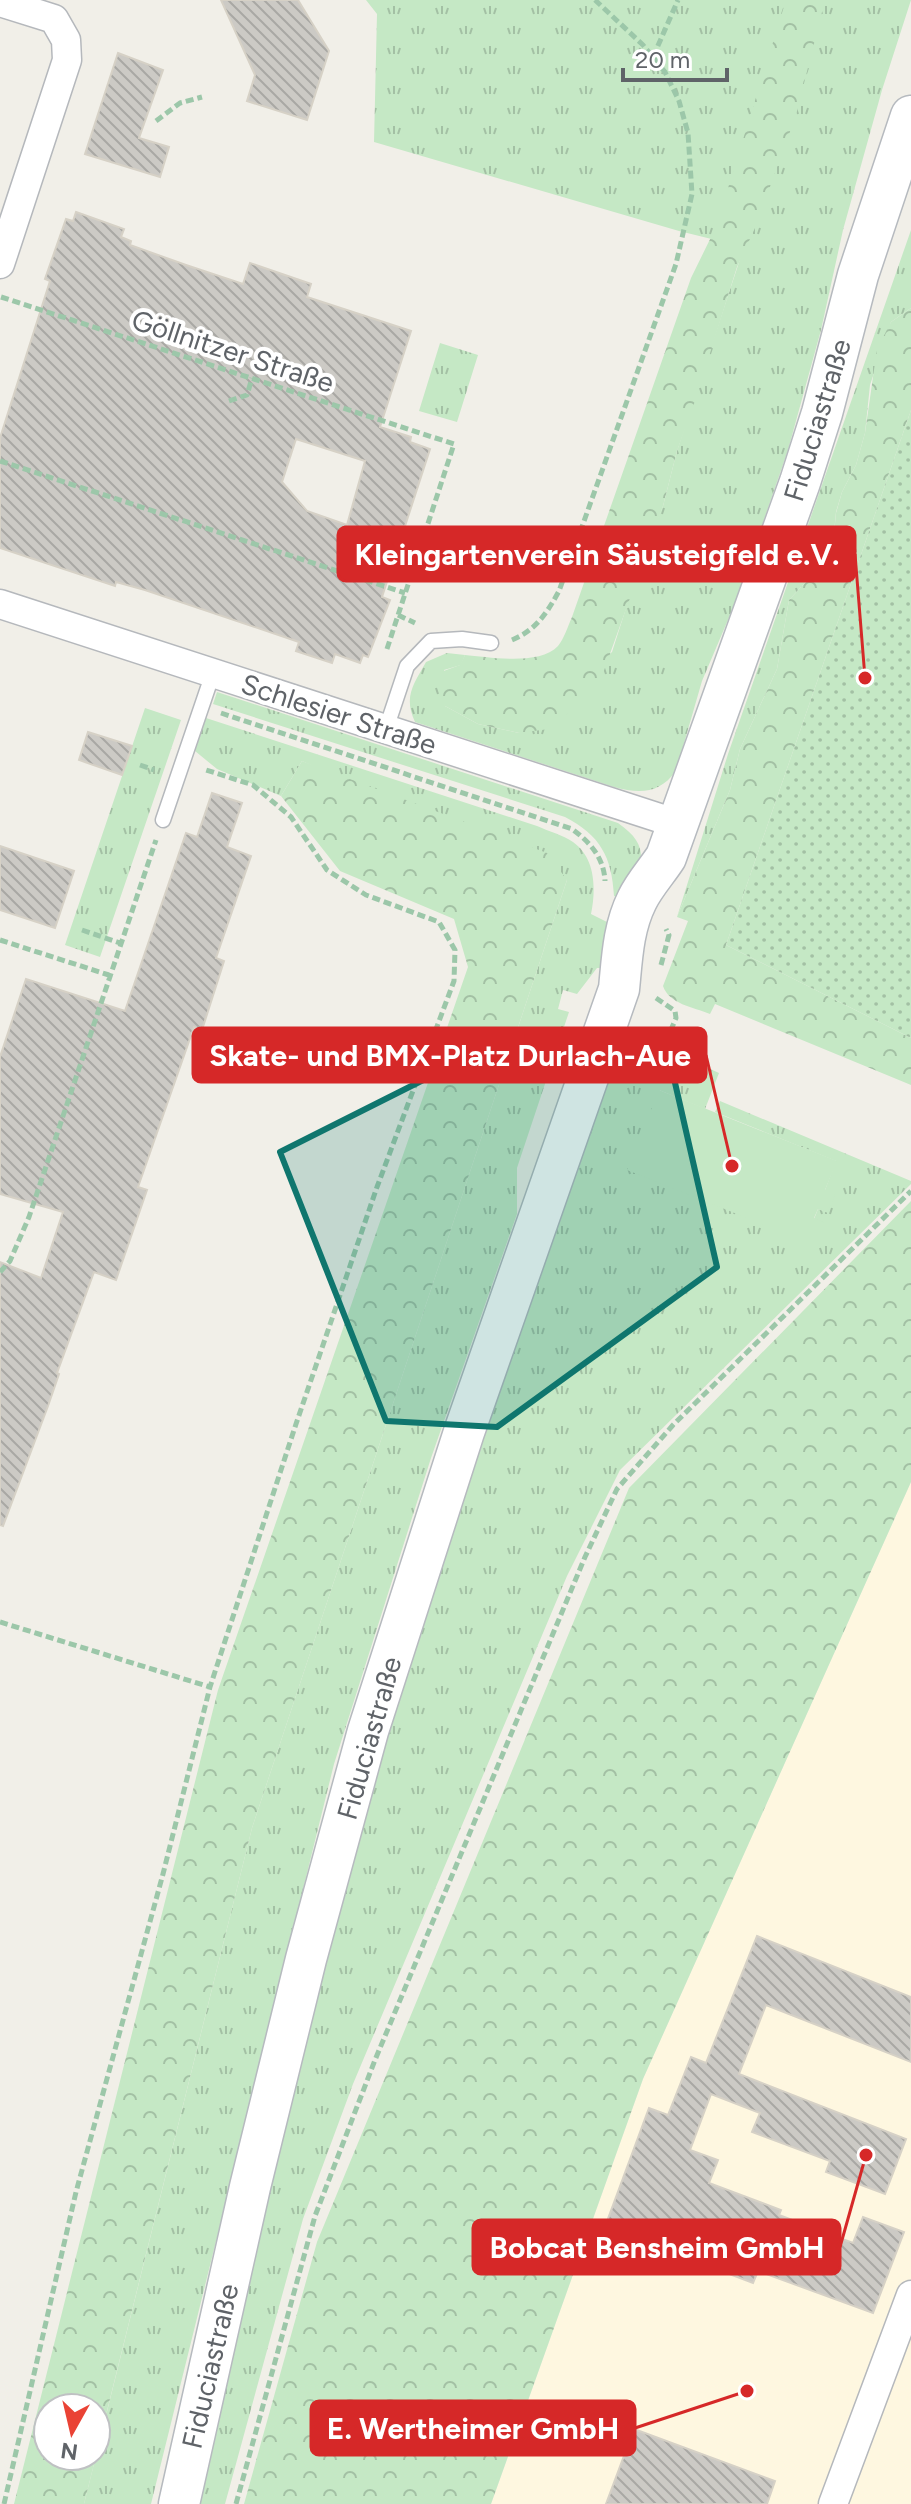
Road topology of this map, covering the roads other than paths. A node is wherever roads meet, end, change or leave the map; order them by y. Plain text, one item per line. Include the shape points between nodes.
1 (0, 2) edge
2 (911, 116) edge
3 (0, 264) edge
4 (0, 604) edge
5 (491, 643) road end
6 (213, 673) junction
7 (386, 729) junction
8 (163, 820) road end
9 (672, 841) junction
10 (911, 2295) edge
11 (179, 2504) edge
12 (833, 2504) edge

1 - 3 street via 54,19 66,40 67,60
2 - 9 main road, Fiduciastraße via 858,275 800,482
4 - 6 street, Schlesier Straße
5 - 7 lane via 431,641 407,666
6 - 7 street, Schlesier Straße
6 - 8 lane
7 - 9 street, Schlesier Straße
9 - 11 main road, Fiduciastraße via 661,912 644,919 650,942 636,992 464,1432 368,1731 302,1974
10 - 12 street

